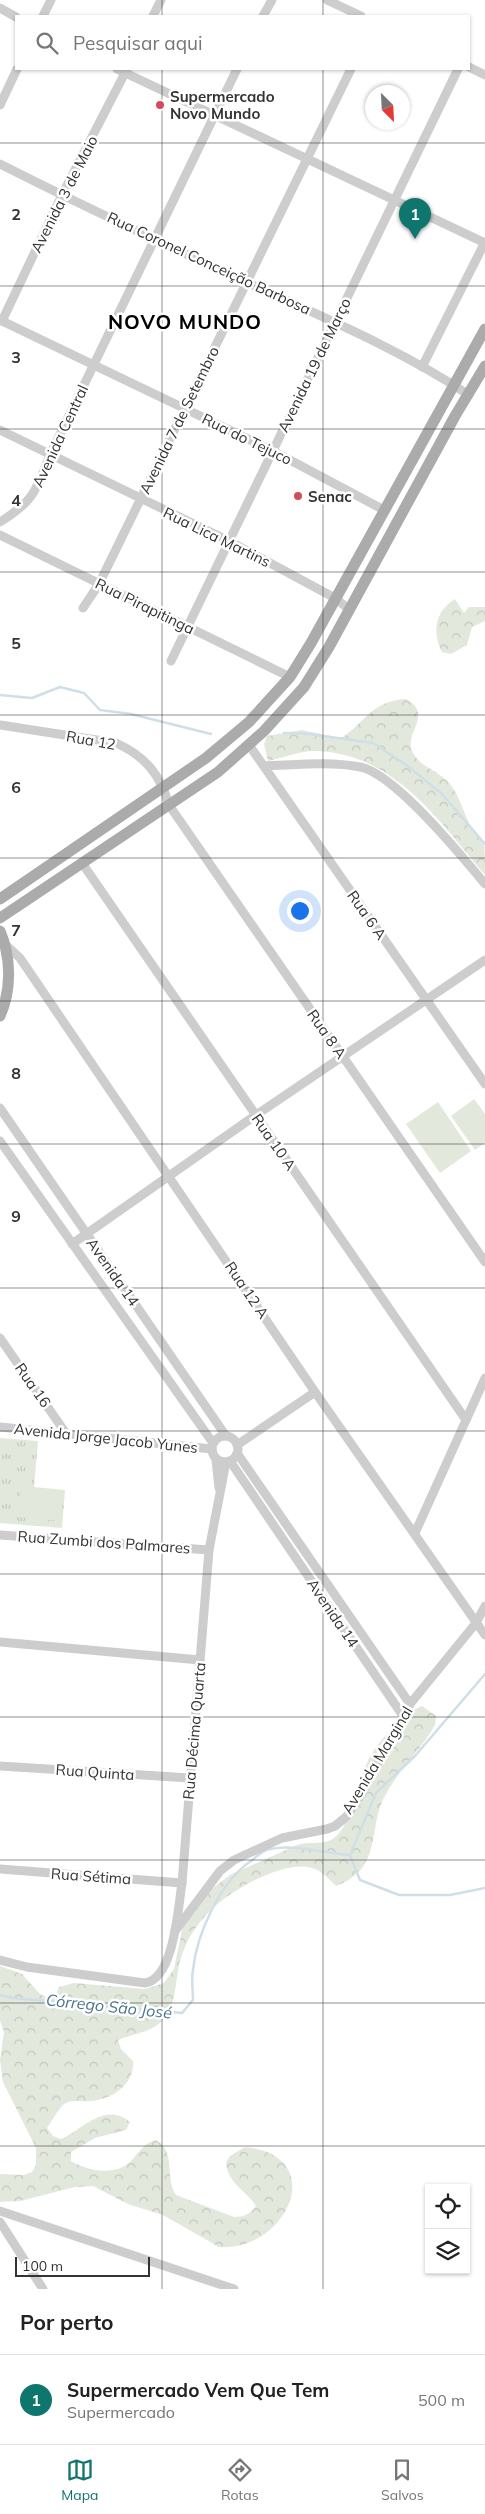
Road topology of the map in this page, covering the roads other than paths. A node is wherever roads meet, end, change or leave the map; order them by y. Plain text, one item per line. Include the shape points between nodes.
1 (51, 0) edge
2 (161, 0) edge
3 (272, 0) edge
4 (327, 0) edge
5 (0, 8) edge
6 (44, 15) edge
7 (154, 15) edge
8 (264, 15) edge
9 (359, 15) edge
10 (15, 16) edge
11 (470, 67) edge
12 (17, 70) edge
13 (123, 70) edge
14 (236, 70) edge
15 (351, 70) edge
16 (458, 70) edge
17 (485, 75) edge
18 (0, 105) edge
19 (214, 113) junction
20 (308, 158) junction
21 (0, 164) edge
22 (62, 195) junction
23 (394, 199) junction
24 (156, 239) junction
25 (485, 242) edge
26 (246, 282) junction
27 (1, 320) edge
28 (335, 322) junction
29 (485, 329) edge
30 (93, 366) junction
31 (485, 366) edge
32 (422, 367) junction
33 (454, 385) junction
34 (469, 395) junction
35 (184, 408) junction
36 (0, 430) edge
37 (273, 451) junction
38 (50, 455) junction
39 (140, 499) junction
40 (384, 510) junction
41 (0, 522) edge
42 (0, 535) edge
43 (229, 541) junction
44 (99, 584) junction
45 (334, 598) junction
46 (83, 608) dead end
47 (350, 610) junction
48 (187, 627) junction
49 (171, 661) dead end
50 (290, 678) junction
51 (0, 725) edge
52 (249, 745) junction
53 (264, 766) junction
54 (162, 788) junction
55 (169, 805) junction
56 (82, 863) junction
57 (485, 884) edge
58 (0, 899) edge
59 (0, 918) edge
60 (0, 931) edge
61 (6, 946) junction
62 (485, 960) edge
63 (425, 999) junction
64 (0, 1016) edge
65 (343, 1056) junction
66 (485, 1084) edge
67 (0, 1108) edge
68 (256, 1115) junction
69 (0, 1141) edge
70 (170, 1176) junction
71 (86, 1234) junction
72 (72, 1244) junction
73 (485, 1262) edge
74 (0, 1338) edge
75 (485, 1378) edge
76 (315, 1392) junction
77 (466, 1420) junction
78 (0, 1427) edge
79 (65, 1432) junction
80 (226, 1436) junction
81 (212, 1446) junction
82 (237, 1449) junction
83 (216, 1460) junction
84 (228, 1461) junction
85 (220, 1493) junction
86 (415, 1533) junction
87 (0, 1535) edge
88 (208, 1550) junction
89 (485, 1606) edge
90 (476, 1623) junction
91 (485, 1635) edge
92 (0, 1642) edge
93 (200, 1660) junction
94 (410, 1704) junction
95 (403, 1716) junction
96 (0, 1766) edge
97 (190, 1778) junction
98 (0, 1869) edge
99 (182, 1883) junction
100 (174, 1931) junction
101 (0, 1960) edge
102 (0, 2211) edge
103 (0, 2222) edge
104 (43, 2289) edge
105 (234, 2289) edge

1 - 6 street
2 - 7 street
3 - 8 street
4 - 9 street
5 - 10 street
11 - 17 street
12 - 18 street
13 - 19 street
13 - 22 street, Avenida 3 de Maio
14 - 19 street, Avenida Central
15 - 20 street, Avenida 7 de Setembro
16 - 23 street, Avenida 19 de Março
19 - 20 street
19 - 24 street, Avenida Central
20 - 23 street
20 - 26 street, Avenida 7 de Setembro
21 - 22 street, Rua Coronel Conceição Barbosa
22 - 24 street, Rua Coronel Conceição Barbosa
22 - 27 street, Avenida 3 de Maio
23 - 25 street
23 - 28 street, Avenida 19 de Março
24 - 26 street, Rua Coronel Conceição Barbosa
24 - 30 street, Avenida Central
25 - 32 street
26 - 28 street, Rua Coronel Conceição Barbosa
26 - 35 street, Avenida 7 de Setembro
27 - 30 street, Rua do Tejuco
28 - 32 street, Rua Coronel Conceição Barbosa
28 - 37 street, Avenida 19 de Março
29 - 33 main road
30 - 35 street, Rua do Tejuco
30 - 38 street, Avenida Central
31 - 34 main road
32 - 33 street, Rua Coronel Conceição Barbosa
33 - 34 street, Rua Coronel Conceição Barbosa
33 - 40 main road
34 - 47 main road
35 - 37 street, Rua do Tejuco
35 - 39 street, Avenida 7 de Setembro
36 - 38 street, Rua Lica Martins
37 - 40 street, Rua do Tejuco
37 - 43 street, Avenida 19 de Março
38 - 39 street, Rua Lica Martins
38 - 41 street, Avenida Central via 30,500
39 - 43 street, Rua Lica Martins
39 - 44 street, Avenida 7 de Setembro
40 - 45 main road
42 - 44 street, Rua Pirapitinga
43 - 45 street, Rua Lica Martins
43 - 48 street, Avenida 19 de Março
44 - 46 street, Avenida 7 de Setembro
44 - 48 street, Rua Pirapitinga
45 - 47 street, Rua Lica Martins
45 - 50 main road
47 - 52 main road via 304,687
48 - 49 street, Avenida 19 de Março
48 - 50 street, Rua Pirapitinga
50 - 54 main road via 249,722 206,758
51 - 54 street, Rua 12 via 116,743 153,768
52 - 53 street, Rua 6 A
52 - 55 main road via 218,772
53 - 57 street via 360,767 375,772 389,781
53 - 63 street, Rua 6 A
54 - 55 street, Rua 12
54 - 58 main road
55 - 56 main road
55 - 65 street, Rua 8 A
56 - 59 main road
56 - 68 street, Rua 10 A
60 - 61 main road
61 - 64 main road via 9,977
61 - 70 street, Rua 12 A via 20,958
62 - 63 street
63 - 65 street
63 - 66 street, Rua 6 A
65 - 68 street
65 - 73 street, Rua 8 A
67 - 71 street, Avenida 14
68 - 70 street
68 - 77 street, Rua 10 A
69 - 72 street, Avenida 14
70 - 71 street
70 - 76 street, Rua 12 A
71 - 72 street
71 - 80 street, Avenida 14
72 - 81 street, Avenida 14
74 - 79 street, Rua 16
75 - 77 street
76 - 82 street
76 - 86 street, Rua 12 A
77 - 86 street
78 - 79 street, Avenida Jorge Jacob Yunes
79 - 81 street, Avenida Jorge Jacob Yunes
80 - 81 street via 218,1438
80 - 82 street, Avenida 14 via 234,1440
81 - 83 street, Avenida 14
82 - 84 street
82 - 94 street, Avenida 14
83 - 84 street
83 - 85 street, Rua Décima Quarta
84 - 85 street, Rua Décima Quarta
84 - 95 street, Avenida 14
85 - 88 street, Rua Décima Quarta
86 - 90 street, Rua 12 A
87 - 88 street, Rua Zumbi dos Palmares
88 - 93 street, Rua Décima Quarta
89 - 90 street, Avenida Marginal
90 - 91 street, Rua 12 A
90 - 94 street, Avenida Marginal
92 - 93 street
93 - 97 street, Rua Décima Quarta
94 - 95 street, Avenida Marginal
95 - 100 street, Avenida Marginal via 347,1816 335,1826 282,1838 234,1860 220,1871
96 - 97 street, Rua Quinta
97 - 99 street, Rua Décima Quarta
98 - 99 street, Rua Sétima
99 - 100 street, Rua Décima Quarta
100 - 101 street, Rua Décima Quarta via 165,1968 156,1980 145,1983 27,1967
102 - 105 street
103 - 104 street

